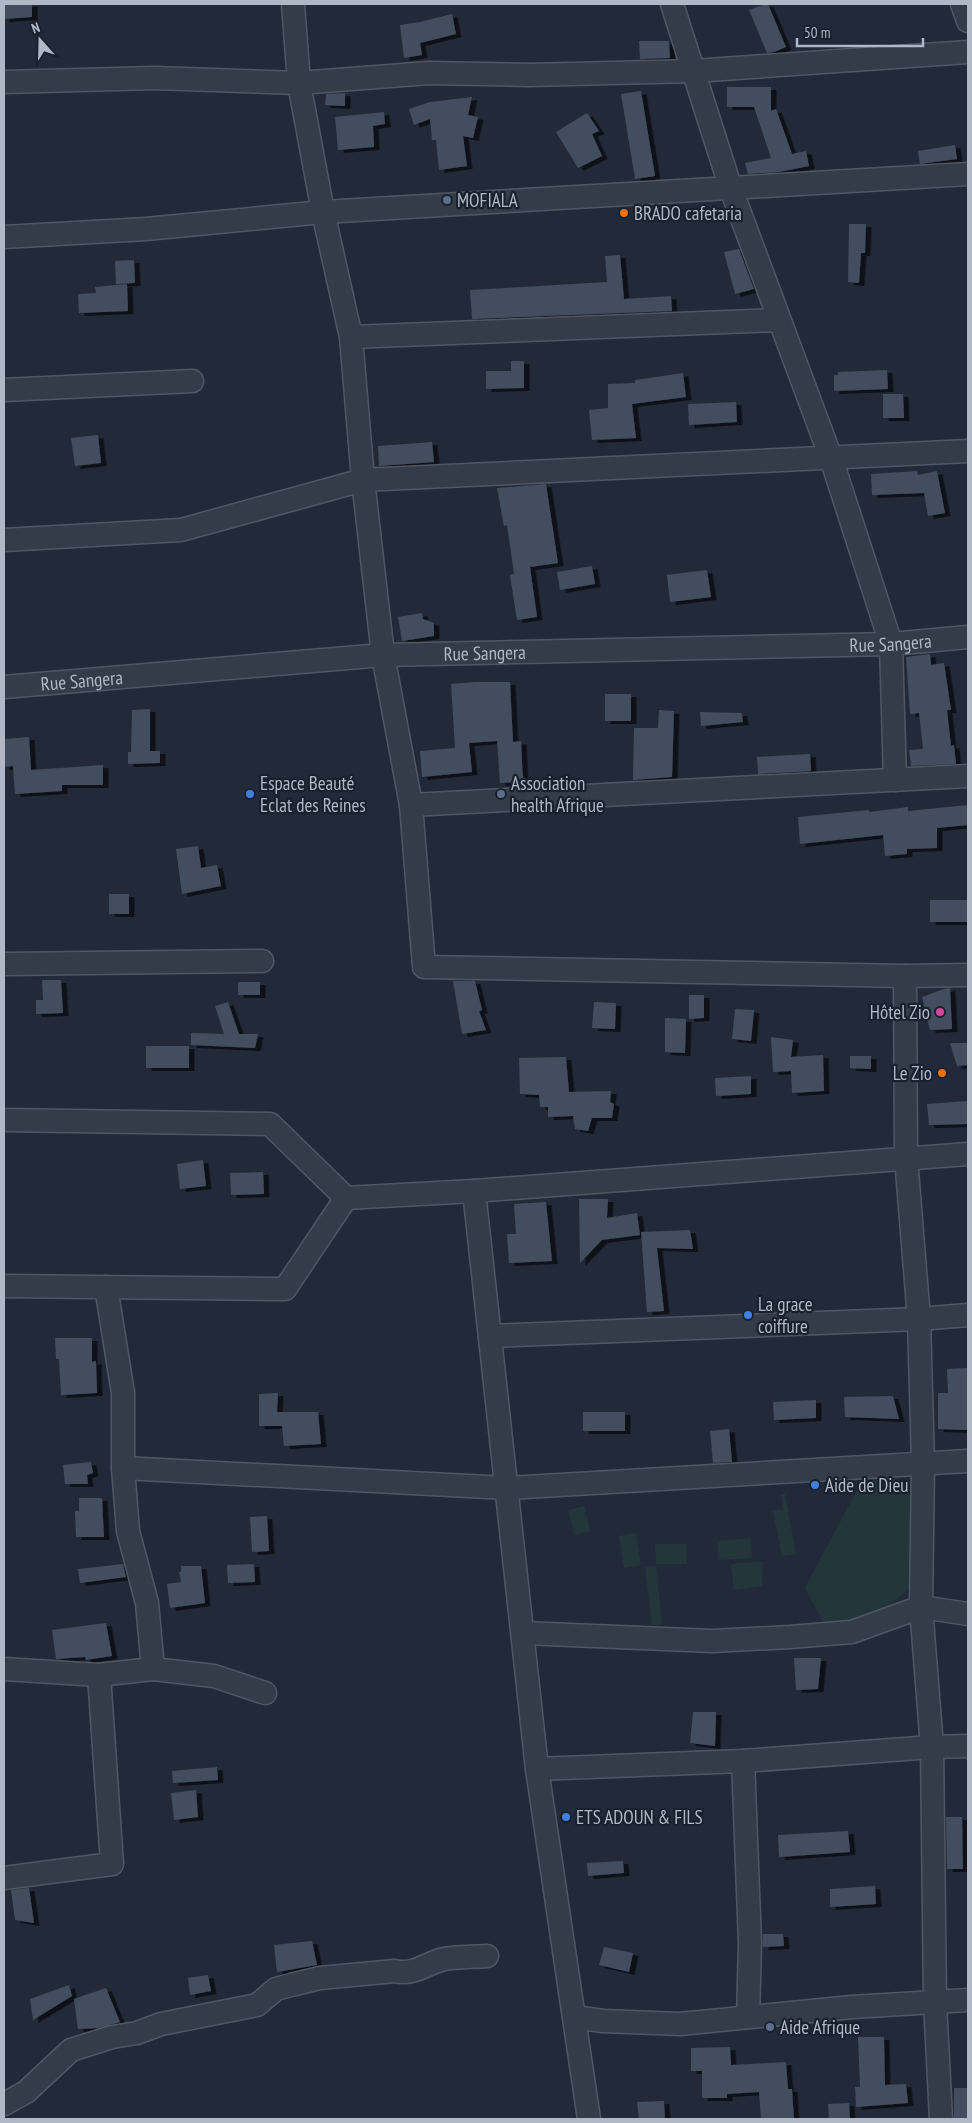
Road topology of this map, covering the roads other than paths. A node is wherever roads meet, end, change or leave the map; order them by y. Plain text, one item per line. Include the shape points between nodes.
1 (293, 4) edge
2 (672, 4) edge
3 (962, 4) edge
4 (968, 22) edge
5 (968, 52) edge
6 (694, 71) junction
7 (4, 82) edge
8 (299, 82) junction
9 (968, 174) edge
10 (731, 189) junction
11 (323, 212) junction
12 (4, 237) edge
13 (779, 320) junction
14 (351, 337) junction
15 (192, 380) dead end
16 (4, 390) edge
17 (968, 451) edge
18 (831, 458) junction
19 (363, 480) junction
20 (4, 540) edge
21 (968, 637) edge
22 (892, 644) junction
23 (383, 655) junction
24 (4, 686) edge
25 (968, 776) edge
26 (895, 780) junction
27 (411, 805) junction
28 (262, 961) dead end
29 (4, 964) edge
30 (968, 975) edge
31 (905, 976) junction
32 (4, 1120) edge
33 (968, 1154) edge
34 (906, 1158) junction
35 (474, 1191) junction
36 (346, 1198) junction
37 (4, 1286) edge
38 (106, 1287) junction
39 (968, 1315) edge
40 (919, 1319) junction
41 (490, 1336) junction
42 (968, 1462) edge
43 (923, 1464) junction
44 (123, 1468) junction
45 (507, 1488) junction
46 (921, 1607) junction
47 (968, 1614) edge
48 (523, 1634) junction
49 (4, 1669) edge
50 (153, 1669) junction
51 (99, 1675) junction
52 (265, 1693) dead end
53 (968, 1746) edge
54 (932, 1747) junction
55 (743, 1761) junction
56 (537, 1769) junction
57 (4, 1878) edge
58 (487, 1956) dead end
59 (968, 2000) edge
60 (934, 2002) junction
61 (574, 2017) junction
62 (748, 2017) junction
63 (4, 2104) edge
64 (588, 2119) edge
65 (941, 2119) edge

1 - 8 street
2 - 6 street
3 - 4 street
5 - 6 street
6 - 8 street via 529,75 429,73
6 - 10 street
7 - 8 street via 155,78
8 - 11 street
9 - 10 street
10 - 11 street
10 - 13 street
11 - 12 street via 146,229
11 - 14 street
13 - 14 street
13 - 18 street
14 - 19 street
15 - 16 street
17 - 18 street
18 - 19 street
18 - 22 street
19 - 20 street via 181,530
19 - 23 street
21 - 22 street, Rue Sangera
22 - 23 street, Rue Sangera
22 - 26 street
23 - 24 street, Rue Sangera
23 - 27 street
25 - 26 street
26 - 27 street
27 - 31 street via 424,967
28 - 29 street
30 - 31 street
31 - 34 street
32 - 36 street via 270,1124
33 - 34 street
34 - 35 street
34 - 40 street
35 - 36 street
35 - 41 street
36 - 38 street via 285,1289
37 - 38 street
38 - 44 street via 123,1393
39 - 40 street
40 - 41 street
40 - 43 street
41 - 45 street
42 - 43 street
43 - 45 street
43 - 46 street
44 - 45 street
44 - 50 street via 128,1531 147,1604
45 - 48 street
46 - 47 street
46 - 48 street via 852,1632 790,1637 712,1640
46 - 54 street
48 - 56 street
49 - 51 street
50 - 51 street
50 - 52 street via 214,1676
51 - 57 street via 112,1864
53 - 54 street
54 - 55 street
54 - 60 street
55 - 56 street
55 - 62 street via 750,1943
56 - 61 street
58 - 63 street via 444,1959 404,1974 395,1971 320,1978 276,1989 257,2005 112,2037 72,2050 26,2092
59 - 60 street
60 - 62 street
60 - 65 street
61 - 62 street via 680,2024
61 - 64 street

